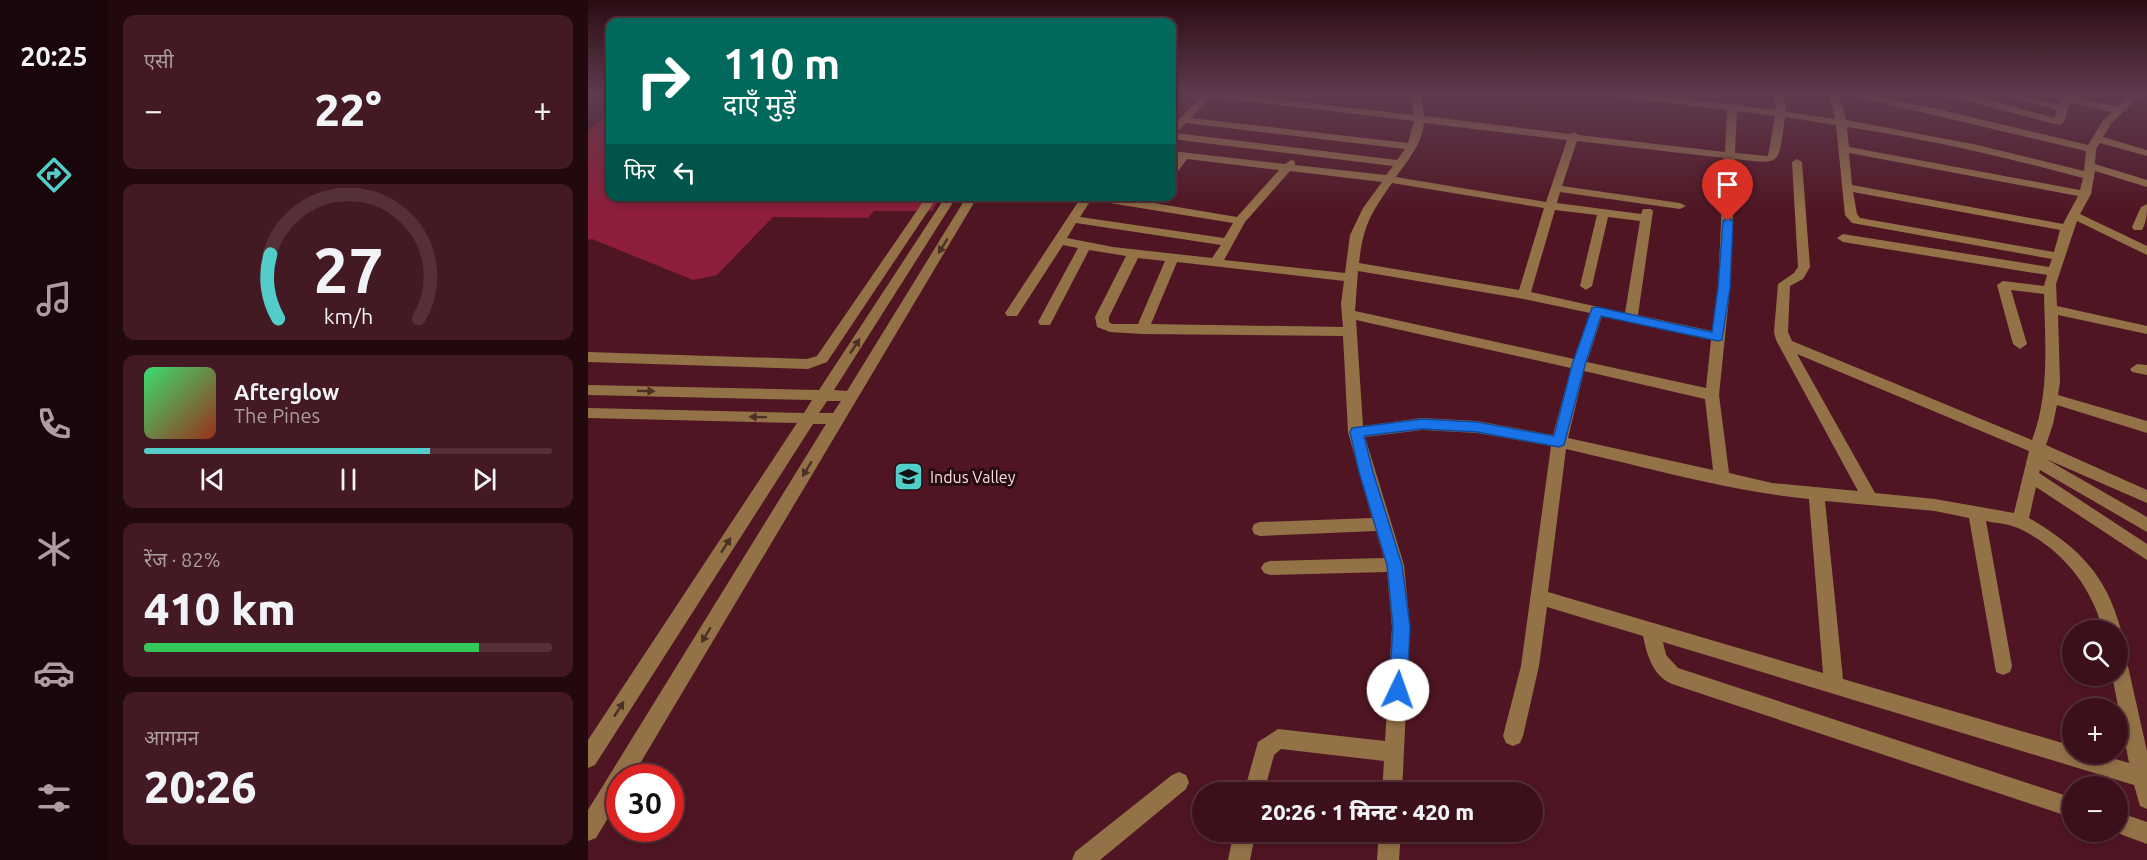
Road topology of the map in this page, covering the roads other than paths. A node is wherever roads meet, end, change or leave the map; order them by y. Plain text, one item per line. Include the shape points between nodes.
1 (1302, 134) edge
2 (1417, 134) edge
3 (1566, 134) edge
4 (1731, 134) edge
5 (1777, 134) edge
6 (1842, 134) edge
7 (1913, 134) edge
8 (2045, 134) edge
9 (2100, 134) edge
10 (1176, 135) edge
11 (1574, 135) junction
12 (2093, 144) junction
13 (1412, 147) junction
14 (1844, 149) junction
15 (1302, 152) junction
16 (2147, 153) edge
17 (1176, 154) edge
18 (1731, 154) junction
19 (1184, 155) junction
20 (1797, 162) dead end
21 (1400, 164) junction
22 (1176, 166) edge
23 (1287, 167) junction
24 (2090, 171) junction
25 (1389, 179) junction
26 (2147, 184) edge
27 (1847, 187) junction
28 (1556, 188) junction
29 (2085, 194) junction
30 (930, 201) edge
31 (949, 201) edge
32 (970, 201) edge
33 (1085, 201) edge
34 (1118, 201) edge
35 (1648, 202) junction
36 (1551, 206) junction
37 (1680, 206) dead end
38 (2147, 207) edge
39 (1603, 213) junction
40 (1646, 218) junction
41 (1072, 219) junction
42 (1240, 221) junction
43 (2070, 221) junction
44 (2138, 227) dead end
45 (1843, 238) dead end
46 (1058, 240) junction
47 (1228, 242) junction
48 (1086, 245) junction
49 (2147, 251) edge
50 (1134, 253) junction
51 (2058, 256) junction
52 (1172, 258) junction
53 (1216, 263) junction
54 (1351, 272) junction
55 (2053, 272) junction
56 (1586, 286) dead end
57 (2050, 291) junction
58 (1524, 295) junction
59 (2049, 309) junction
60 (1597, 311) junction
61 (1012, 313) dead end
62 (1349, 314) junction
63 (1631, 318) junction
64 (1045, 322) dead end
65 (1142, 330) junction
66 (2147, 330) edge
67 (1350, 332) junction
68 (1718, 337) junction
69 (1782, 338) junction
70 (2020, 344) dead end
71 (588, 357) edge
72 (1578, 365) junction
73 (588, 390) edge
74 (823, 395) junction
75 (1712, 395) junction
76 (852, 396) junction
77 (2049, 397) junction
78 (588, 413) edge
79 (808, 418) junction
80 (838, 419) junction
81 (2147, 427) edge
82 (1356, 432) junction
83 (1559, 442) junction
84 (2034, 461) junction
85 (1722, 479) junction
86 (1816, 493) junction
87 (2147, 497) edge
88 (1870, 498) junction
89 (1976, 513) junction
90 (2020, 521) junction
91 (1382, 524) junction
92 (2147, 525) edge
93 (1260, 529) dead end
94 (2147, 553) edge
95 (1395, 565) junction
96 (1270, 568) dead end
97 (1539, 597) junction
98 (2108, 620) edge
99 (1651, 630) junction
100 (2002, 666) dead end
101 (1834, 685) junction
102 (2123, 686) edge
103 (1513, 736) dead end
104 (1394, 752) junction
105 (588, 758) edge
106 (628, 764) edge
107 (2142, 777) junction
108 (1179, 782) dead end
109 (1256, 782) edge
110 (1392, 782) edge
111 (2147, 799) edge
112 (606, 800) edge
113 (2062, 804) edge
114 (2128, 826) edge
115 (588, 830) edge
116 (2147, 833) edge
117 (1243, 842) edge
118 (1389, 842) edge
119 (1083, 860) edge
120 (1239, 860) edge
121 (1388, 860) edge

1 - 13 street
2 - 13 street
3 - 11 street
4 - 18 street
5 - 18 street via 1773,158
6 - 14 street
7 - 24 street
8 - 12 street
9 - 12 street
10 - 15 street
11 - 18 street
11 - 28 street
12 - 16 street
12 - 24 street
13 - 21 street
14 - 27 street
14 - 29 street
15 - 21 street
15 - 23 street
17 - 19 street
18 - 68 street
19 - 22 street
19 - 23 street
20 - 69 street via 1804,267 1803,273 1784,284
21 - 25 street
23 - 25 street
23 - 42 street
24 - 26 street
24 - 29 street
25 - 36 street
25 - 54 street via 1356,235
27 - 43 street
27 - 51 street via 1851,215 1856,221
28 - 35 street
28 - 36 street
29 - 43 street
30 - 71 street via 822,359 807,364
74 -> 31 street
32 -> 76 street
33 - 41 street
34 - 42 street
35 - 37 street
35 - 40 street
36 - 39 street
36 - 58 street
38 - 44 street
39 - 40 street
39 - 56 street
40 - 63 street
41 - 46 street
41 - 47 street
42 - 47 street
43 - 49 street
43 - 51 street
45 - 55 street
46 - 48 street
46 - 61 street
47 - 53 street
48 - 50 street
48 - 64 street
50 - 52 street
50 - 65 street via 1102,324 1120,330
51 - 55 street
52 - 53 street
52 - 65 street
53 - 54 street
54 - 58 street
54 - 62 street
55 - 57 street
57 - 59 street
57 - 70 street via 2003,285
58 - 60 street
59 - 66 street
59 - 77 street via 2053,382
60 - 63 street
60 - 72 street
62 - 67 street
62 - 72 street
63 - 68 street
65 - 67 street
67 - 82 street
68 - 75 street
69 - 84 street via 1787,344
69 - 88 street
72 - 75 street
72 - 83 street
73 -> 74 street
74 - 76 street
74 - 79 street
75 - 85 street
76 - 80 street
77 - 81 street
77 - 84 street via 2046,424
79 -> 78 street
79 - 80 street
105 -> 79 street
80 -> 106 street
82 - 83 street via 1444,425
82 - 91 street
83 - 85 street
83 - 97 street
84 - 87 street
84 - 90 street
84 - 92 street
84 - 94 street
85 - 86 street
86 - 88 street
86 - 101 street
88 - 89 street
89 - 90 street
89 - 100 street
90 - 98 street via 2075,558 2097,588
91 - 93 street
91 - 95 street
95 - 96 street
95 - 104 street via 1401,627
97 - 99 street
97 - 103 street via 1530,666
99 - 101 street
99 - 113 street via 1656,656 1662,668 1672,675
101 - 107 street
102 - 107 street
104 - 109 street via 1278,739 1264,749
104 - 110 street
107 - 111 street
108 - 119 street
112 - 115 street
114 - 116 street
117 - 120 street
118 - 121 street

